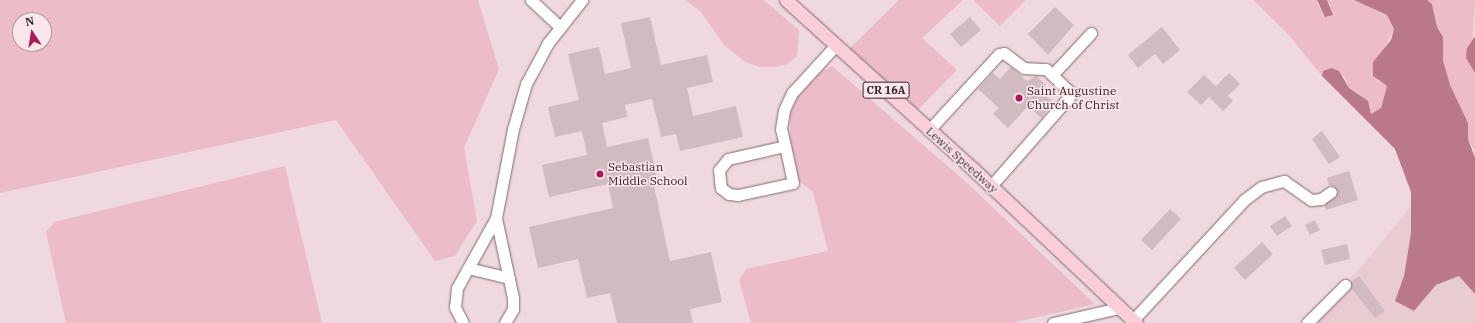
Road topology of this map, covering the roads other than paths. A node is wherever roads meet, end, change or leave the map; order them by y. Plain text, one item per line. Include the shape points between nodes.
1 (531, 0) edge
2 (582, 0) edge
3 (786, 0) edge
4 (560, 27) junction
5 (1091, 33) dead end
6 (836, 45) junction
7 (1053, 74) junction
8 (929, 130) junction
9 (785, 146) junction
10 (991, 186) junction
11 (1331, 192) dead end
12 (496, 218) junction
13 (468, 268) junction
14 (509, 278) junction
15 (1345, 285) dead end
16 (1119, 308) junction
17 (1135, 322) edge
18 (463, 323) edge
19 (505, 323) edge
20 (1053, 323) edge
21 (1307, 323) edge

1 - 4 street
2 - 4 street
3 - 6 main road, Lewis Speedway / CR 16A
4 - 12 street via 536,63 521,99
5 - 7 street
6 - 8 main road, Lewis Speedway / CR 16A
6 - 9 street via 787,101 781,124
7 - 8 street via 1044,68 1024,68 1001,53
7 - 10 street via 1069,91 1070,96
8 - 10 main road, Lewis Speedway / CR 16A
9 - 9 street via 728,159 719,170 721,188 729,194 738,195 793,183
10 - 16 main road, Lewis Speedway / CR 16A
11 - 17 street via 1321,199 1311,200 1284,180 1261,188 1244,200
12 - 13 street
12 - 14 street
13 - 14 street
13 - 18 street via 454,299 457,314
14 - 19 street via 513,309
15 - 21 street
16 - 17 main road, Lewis Speedway / CR 16A
16 - 20 street

